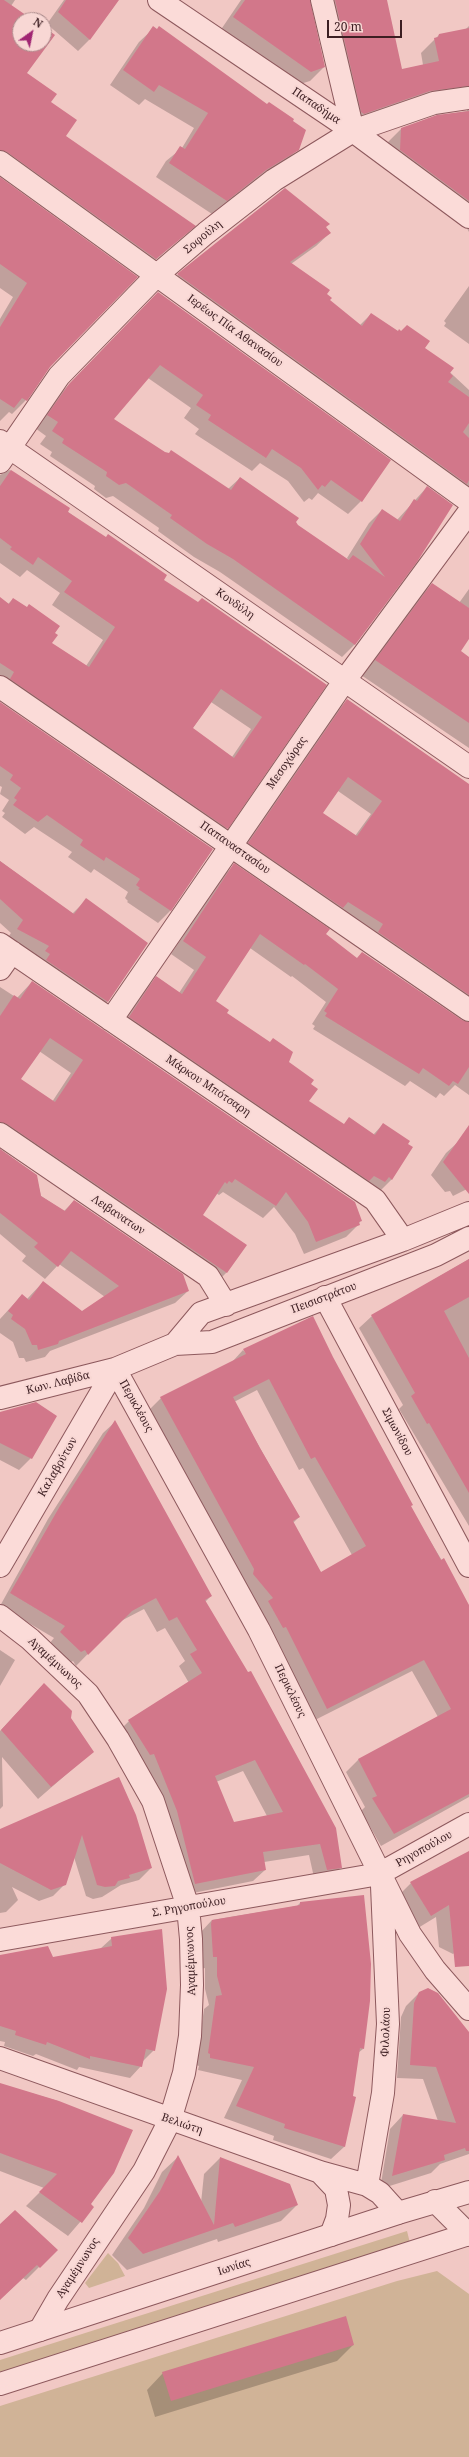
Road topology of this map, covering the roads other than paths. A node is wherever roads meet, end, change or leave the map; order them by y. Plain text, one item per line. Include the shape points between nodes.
1 (159, 0) edge
2 (322, 0) edge
3 (469, 98) edge
4 (352, 131) junction
5 (0, 162) edge
6 (469, 217) edge
7 (157, 275) junction
8 (3, 451) edge
9 (469, 501) edge
10 (469, 512) edge
11 (345, 680) junction
12 (0, 687) edge
13 (469, 767) edge
14 (230, 845) junction
15 (4, 955) edge
16 (469, 1010) edge
17 (111, 1020) junction
18 (0, 1134) edge
19 (469, 1213) edge
20 (469, 1238) edge
21 (403, 1240) junction
22 (325, 1297) junction
23 (226, 1305) junction
24 (175, 1344) junction
25 (115, 1369) junction
26 (0, 1398) edge
27 (0, 1566) edge
28 (469, 1566) edge
29 (0, 1616) edge
30 (469, 1824) edge
31 (380, 1876) junction
32 (188, 1907) junction
33 (0, 1940) edge
34 (469, 2009) edge
35 (0, 2058) edge
36 (170, 2120) junction
37 (320, 2172) junction
38 (367, 2185) junction
39 (469, 2192) edge
40 (435, 2201) junction
41 (398, 2213) junction
42 (331, 2235) junction
43 (469, 2235) edge
44 (40, 2330) junction
45 (0, 2343) edge
46 (0, 2384) edge

1 - 4 street, Παπαδήμα
2 - 4 street
3 - 4 street, Σοφούλη via 434,103
4 - 6 street, Παπαδήμα
4 - 7 street, Σοφούλη via 274,180
5 - 7 street, Ιερέως Πία Αθανασίου
7 - 8 street, Σοφούλη via 59,376
7 - 9 street, Ιερέως Πία Αθανασίου
8 - 11 street, Κονδύλη
10 - 11 street, Μεσοχώρας
11 - 13 street, Κονδύλη
11 - 14 street, Μεσοχώρας
12 - 14 street, Παπαναστασίου
14 - 16 street, Παπαναστασίου
14 - 17 street, Μεσοχώρας
15 - 17 street, Μάρκου Μπότσαρη
17 - 21 street, Μάρκου Μπότσαρη via 375,1200
18 - 23 street, Λειβανατων via 208,1276
19 - 21 street
20 - 22 street, Πεισιστράτου via 436,1255
21 - 23 street
22 - 24 street, Πεισιστράτου via 212,1342
22 - 28 street, Σιμωνίδου
23 - 24 street via 201,1313
24 - 25 street, Κων. Λαβίδα
25 - 26 street, Κων. Λαβίδα
25 - 27 street, Καλαβρύτων
25 - 31 street, Περικλέους via 259,1630
29 - 32 street, Αγαμέμνωνος via 30,1639 88,1694 118,1739 153,1801
30 - 31 street, Ρηγοπούλου
31 - 32 street, Σ. Ρηγοπούλου
31 - 34 street, Περικλέους via 410,1934 435,1970
31 - 38 street, Φιλολάου via 388,2024 383,2093
32 - 33 street, Σ. Ρηγοπούλου
32 - 36 street, Αγαμέμνωνος via 192,1985 190,2036 184,2073
35 - 36 street, Βελιώτη
36 - 37 street, Βελιώτη
36 - 44 street, Αγαμέμνωνος via 144,2171
37 - 38 street, Βελιώτη
37 - 42 street via 336,2189 339,2205
38 - 41 street via 380,2193
39 - 40 street, Ιωνίας
40 - 41 street, Ιωνίας
40 - 43 street
41 - 42 street, Ιωνίας
42 - 44 street, Ιωνίας
43 - 46 street
44 - 45 street, Ιωνίας

